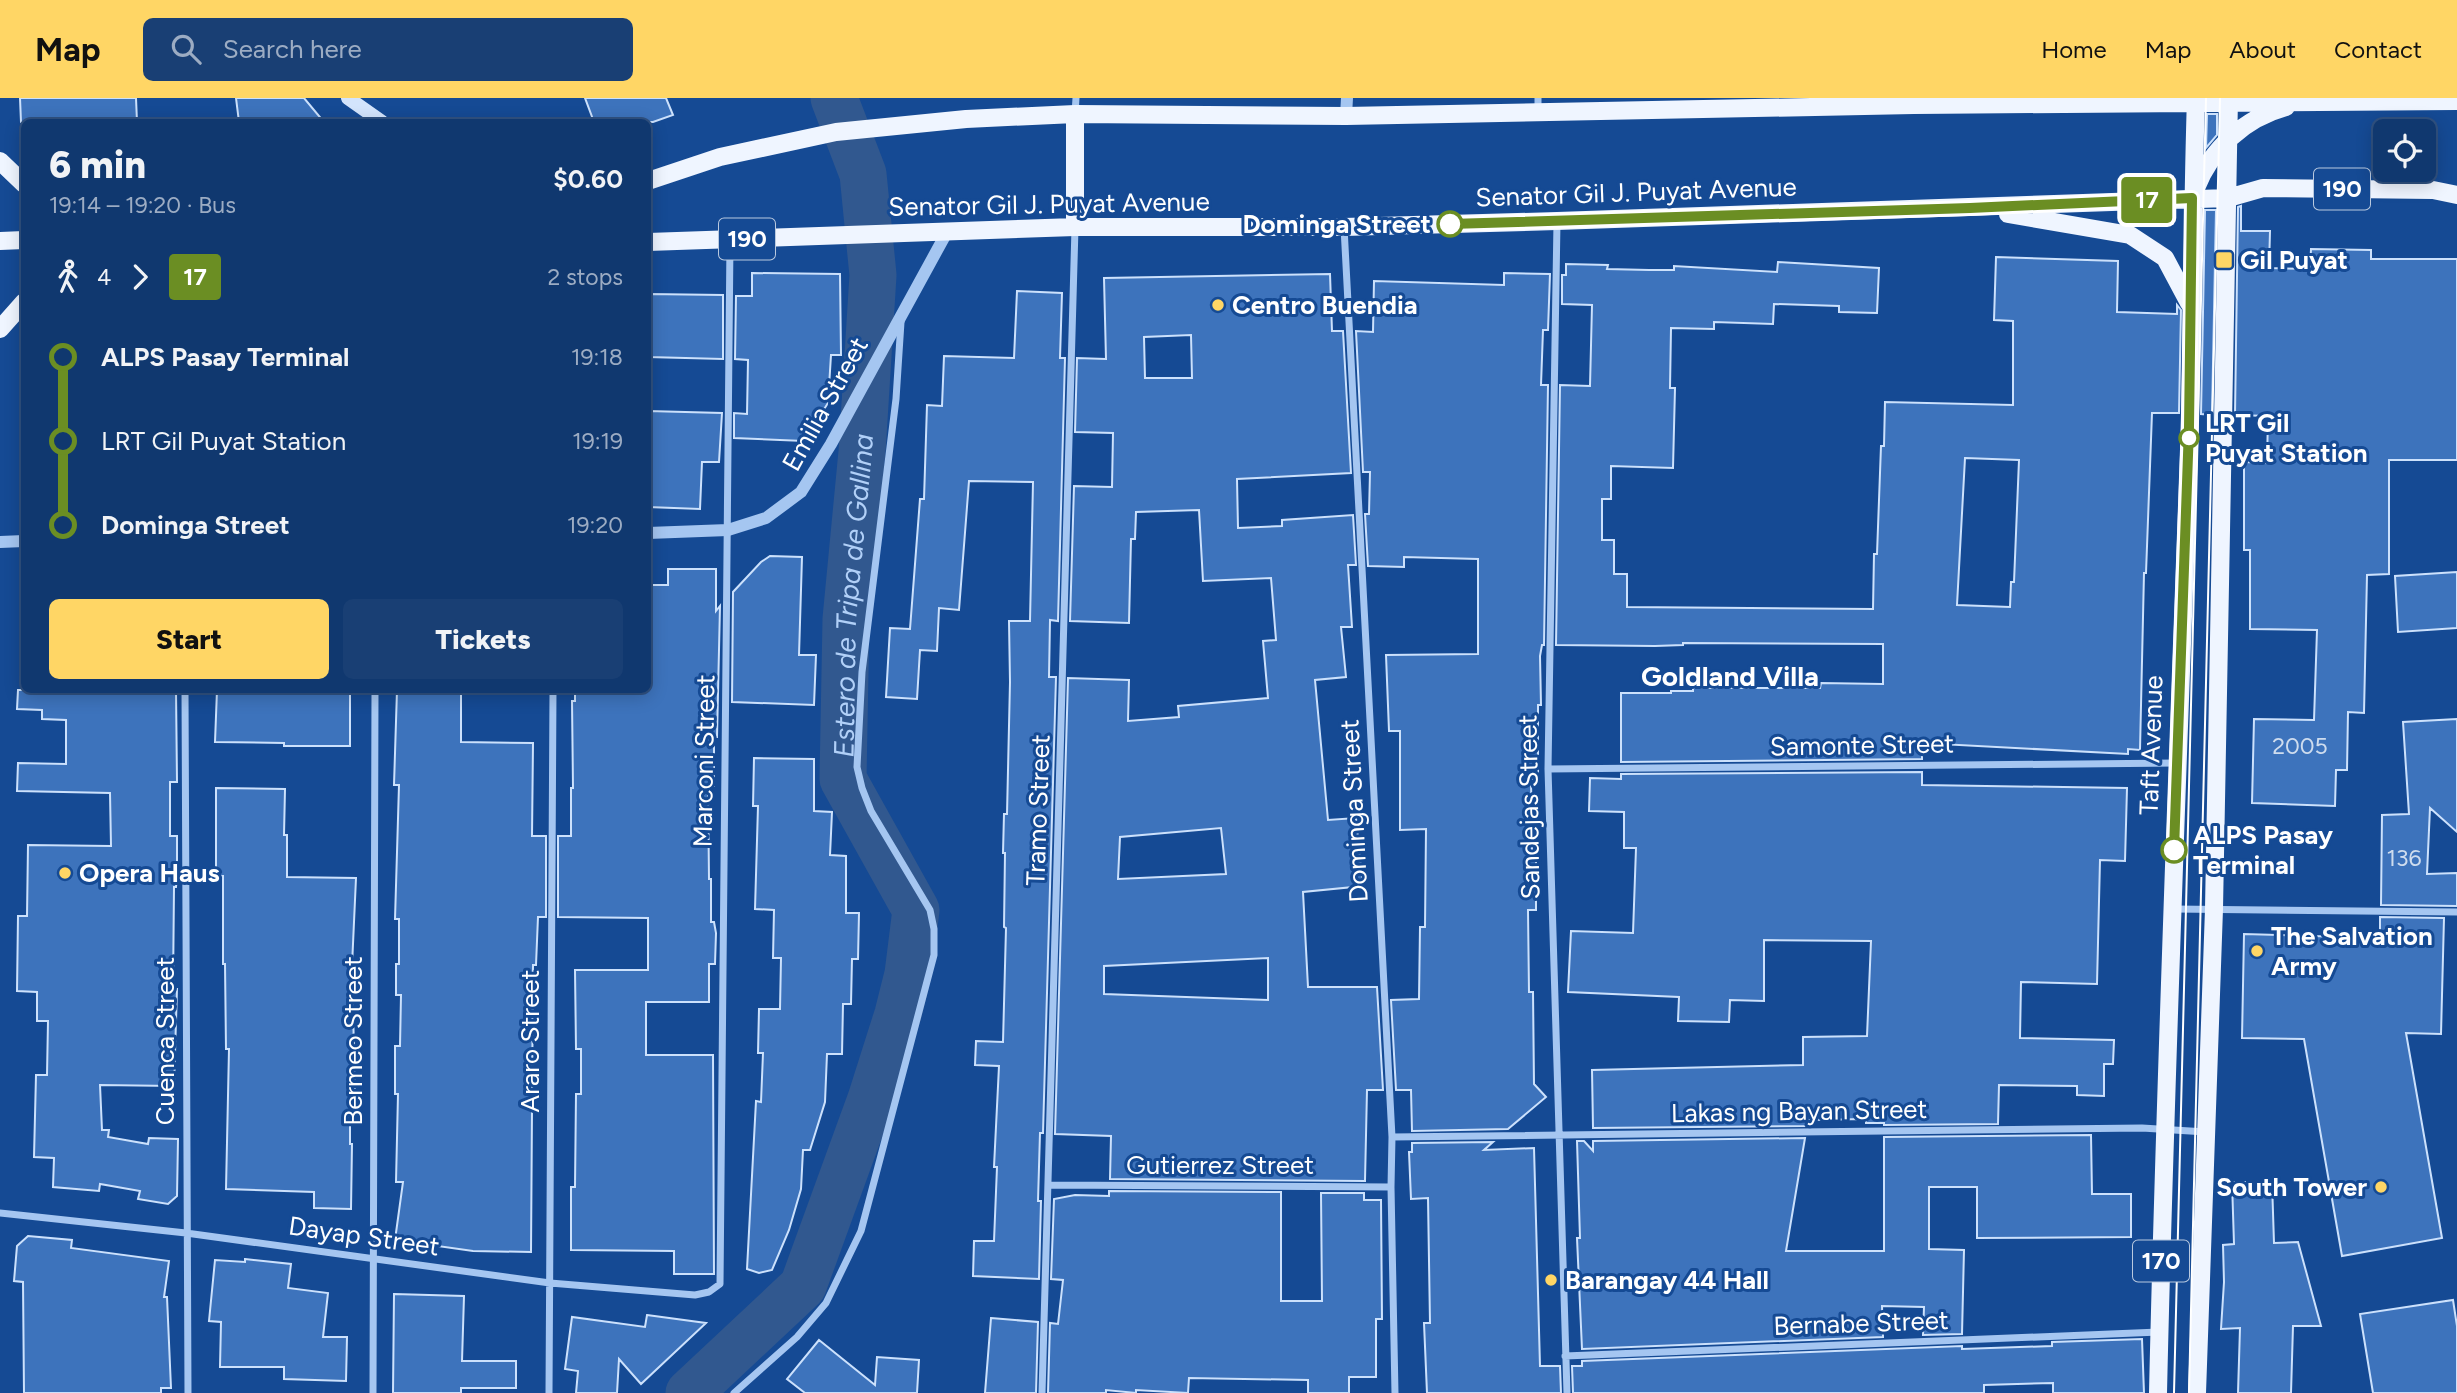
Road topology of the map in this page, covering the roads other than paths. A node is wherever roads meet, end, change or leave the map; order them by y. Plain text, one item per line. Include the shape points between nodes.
1 (348, 98) edge
2 (1347, 98) edge
3 (2196, 101) edge
4 (2229, 101) edge
5 (2312, 101) junction
6 (2457, 101) edge
7 (1075, 106) edge
8 (1538, 106) edge
9 (1346, 116) junction
10 (378, 119) edge
11 (2230, 137) junction
12 (0, 161) edge
13 (651, 180) edge
14 (21, 181) edge
15 (2457, 195) edge
16 (2192, 198) junction
17 (2228, 198) junction
18 (1970, 208) junction
19 (1557, 221) junction
20 (1074, 227) junction
21 (1343, 227) junction
22 (947, 232) junction
23 (730, 239) junction
24 (21, 240) edge
25 (0, 241) edge
26 (651, 242) edge
27 (21, 305) edge
28 (2192, 309) junction
29 (901, 314) junction
30 (0, 329) edge
31 (728, 530) junction
32 (651, 533) edge
33 (21, 541) edge
34 (0, 542) edge
35 (185, 693) edge
36 (375, 693) edge
37 (553, 693) edge
38 (2177, 763) junction
39 (1548, 769) junction
40 (2172, 909) junction
41 (2214, 909) junction
42 (2457, 912) edge
43 (2164, 1129) junction
44 (2206, 1132) junction
45 (1558, 1136) junction
46 (1392, 1137) junction
47 (1049, 1185) junction
48 (1391, 1187) junction
49 (0, 1213) edge
50 (186, 1233) junction
51 (373, 1259) junction
52 (550, 1283) junction
53 (720, 1284) joint
54 (2160, 1332) junction
55 (1565, 1356) junction
56 (188, 1393) edge
57 (373, 1393) edge
58 (549, 1393) edge
59 (734, 1393) edge
60 (1042, 1393) edge
61 (1395, 1393) edge
62 (1567, 1393) edge
63 (2158, 1393) edge
64 (2197, 1393) edge

1 - 10 main road
2 - 9 street
3 - 4 main road
3 - 8 main road
3 - 16 main road, Taft Avenue / 170
4 - 5 main road
4 - 11 main road, 170
5 - 6 main road
5 - 11 main road via 2268,112
7 - 9 main road
7 - 13 main road via 872,127 720,157
7 - 20 main road
8 - 9 main road
11 - 16 main road via 2201,175
11 - 17 main road, 170
12 - 14 main road
15 - 17 main road, Senator Gil J. Puyat Avenue / 190 via 2433,190 2263,188
16 - 17 main road, Senator Gil J. Puyat Avenue / 190
16 - 18 main road, Senator Gil J. Puyat Avenue / 190
16 - 28 main road, Taft Avenue / 170
17 - 41 main road, 170
18 - 19 main road, Senator Gil J. Puyat Avenue / 190
18 - 28 main road via 2130,235 2165,258
19 - 21 main road, Senator Gil J. Puyat Avenue / 190
19 - 39 street, Sandejas Street
20 - 21 main road, Senator Gil J. Puyat Avenue / 190
20 - 22 main road, Senator Gil J. Puyat Avenue / 190
20 - 47 street, Tramo Street
21 - 46 street, Dominga Street
22 - 23 main road, Senator Gil J. Puyat Avenue / 190
22 - 29 street, Emilia Street
23 - 26 main road, Senator Gil J. Puyat Avenue / 190
23 - 31 street, Marconi Street
24 - 25 main road
27 - 30 main road
28 - 38 main road, Taft Avenue / 170
29 - 31 street, Emilia Street via 802,492 766,518
29 - 59 street via 896,399 862,672 857,767 872,811 930,910 934,955 861,1231 826,1303 797,1337
31 - 32 street, Emilia Street
31 - 53 street, Marconi Street
33 - 34 street
35 - 50 street, Cuenca Street
36 - 51 street, Bermeo Street
37 - 52 street, Araro Street
38 - 39 street, Samonte Street
38 - 40 main road, Taft Avenue / 170
39 - 45 street, Sandejas Street
40 - 41 street
40 - 43 main road, Taft Avenue / 170
41 - 42 street
41 - 44 main road, 170
43 - 44 street, Lakas ng Bayan Street
43 - 45 street, Lakas ng Bayan Street
43 - 54 main road, Taft Avenue / 170
44 - 64 main road, 170
45 - 46 street, Lakas ng Bayan Street
45 - 55 street, Sandejas Street
46 - 48 street, Dominga Street
47 - 48 street, Gutierrez Street
47 - 60 street, Tramo Street
48 - 61 street, Dominga Street
49 - 50 street, Dayap Street
50 - 51 street, Dayap Street
50 - 56 street, Cuenca Street
51 - 52 street, Dayap Street
51 - 57 street, Bermeo Street
52 - 53 street, Dayap Street via 695,1295
52 - 58 street, Araro Street
54 - 55 street, Bernabe Street
54 - 63 main road, Taft Avenue / 170
55 - 62 street, Sandejas Street

